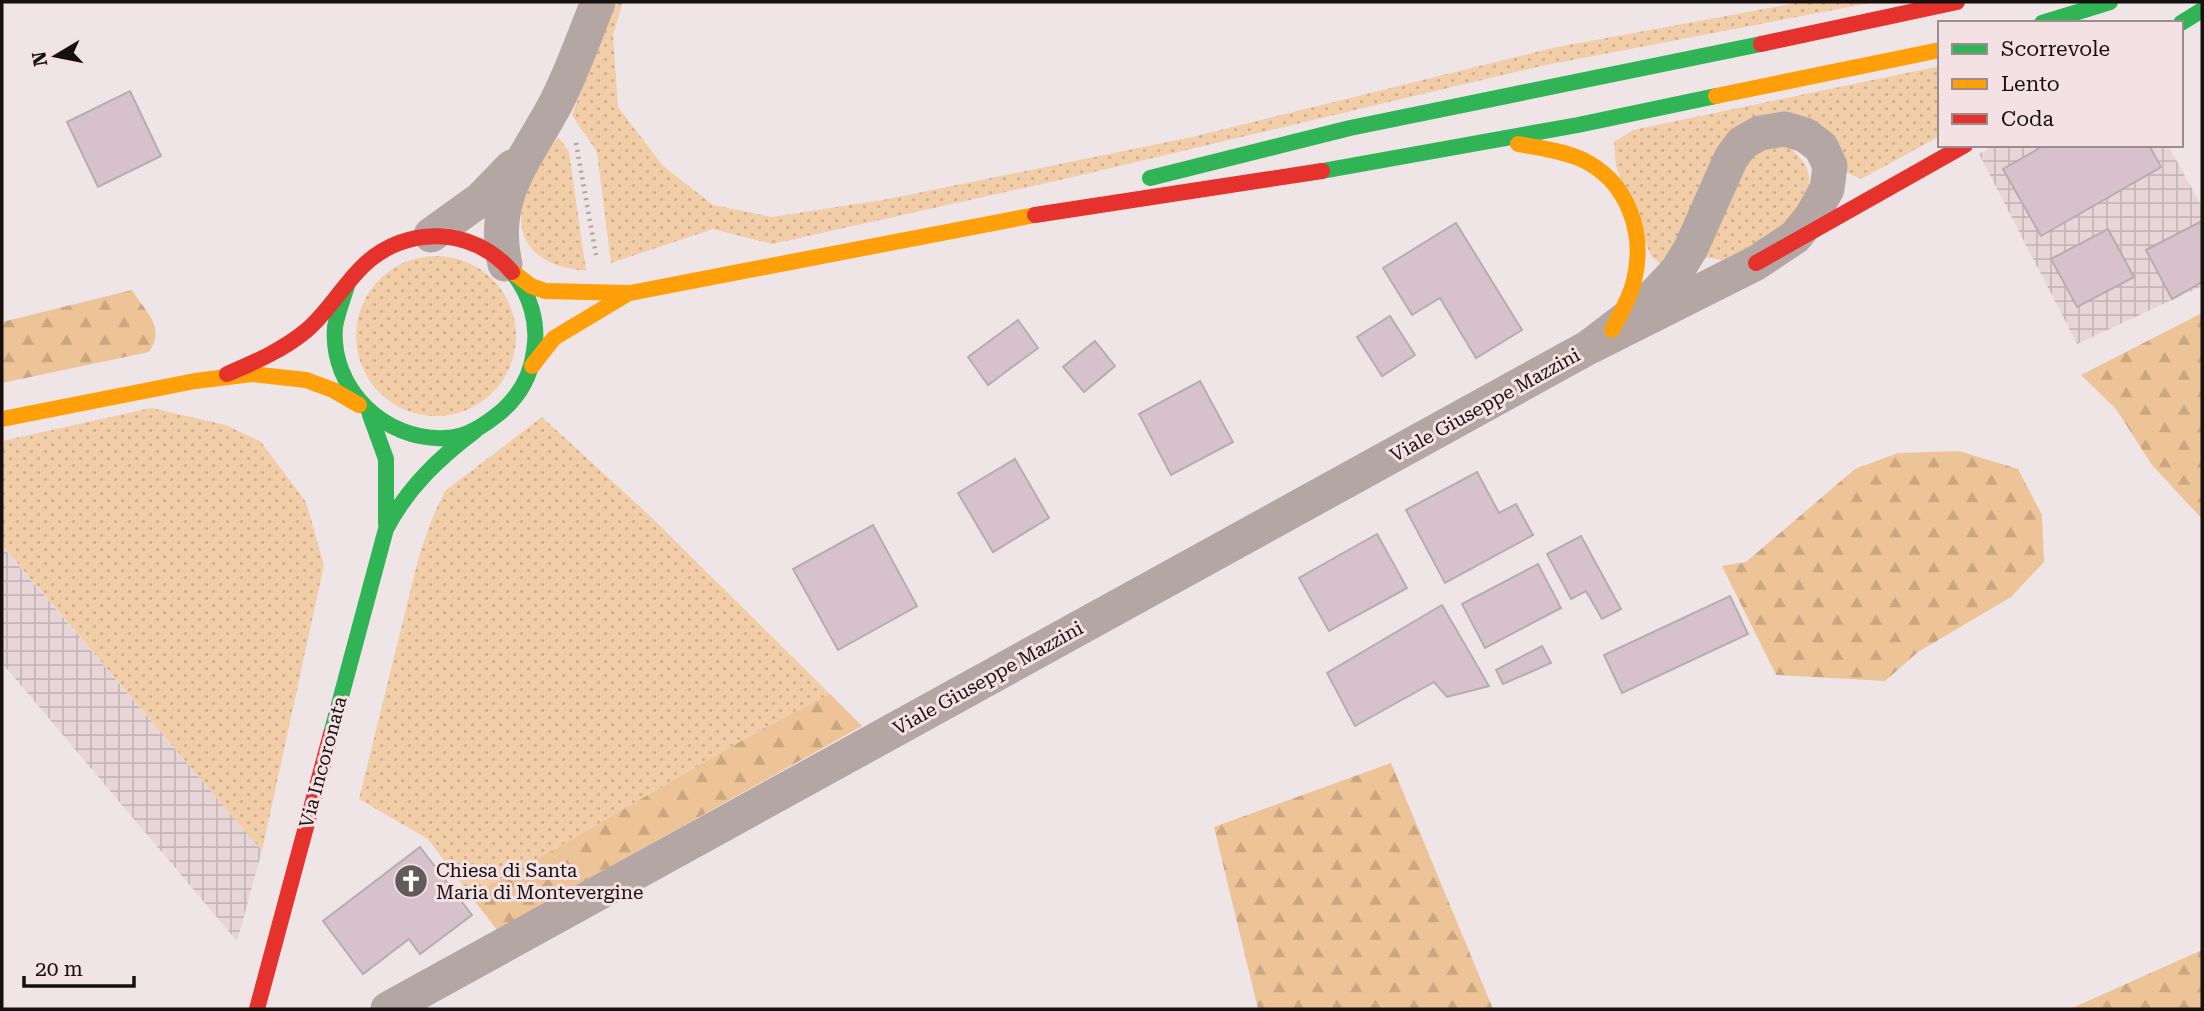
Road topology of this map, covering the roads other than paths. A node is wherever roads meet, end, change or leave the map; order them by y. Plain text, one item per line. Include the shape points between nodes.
1 (598, 2) edge
2 (1956, 2) edge
3 (2110, 2) edge
4 (2202, 10) edge
5 (2048, 21) edge
6 (2183, 22) edge
7 (1938, 50) edge
8 (538, 133) junction
9 (1496, 140) junction
10 (1961, 147) edge
11 (999, 220) junction
12 (431, 235) junction
13 (1756, 263) junction
14 (509, 268) junction
15 (347, 286) junction
16 (629, 293) junction
17 (1600, 339) junction
18 (531, 366) junction
19 (227, 374) junction
20 (366, 411) junction
21 (2, 419) edge
22 (476, 430) junction
23 (386, 530) junction
24 (264, 1005) edge
25 (388, 1009) edge

1 - 8 street via 566,81
2 - 11 main road via 1367,124
3 - 5 main road
4 - 6 main road
7 - 9 main road
8 - 12 street via 481,199
8 - 14 street via 503,209 500,226
9 - 11 main road via 1226,188
9 - 17 main road via 1582,159 1606,174 1629,203 1636,267 1629,296
10 - 13 main road
11 - 16 main road
12 - 14 main road via 471,242
12 - 15 main road via 402,241 376,254
13 - 17 street, Viale Giuseppe Mazzini
13 - 17 street, Viale Giuseppe Mazzini via 1794,237 1827,190 1826,155 1814,140 1796,131 1760,133 1742,143 1677,271 1664,288
14 - 16 main road via 545,291
14 - 18 main road via 527,297 535,324
15 - 19 main road via 308,329
15 - 20 main road via 335,317 334,348 343,380
16 - 18 main road via 554,338
17 - 25 street, Viale Giuseppe Mazzini
18 - 22 main road via 511,404
19 - 20 main road via 287,375 316,381
19 - 21 main road
20 - 22 main road via 394,430 421,437 449,438
20 - 23 main road, Via Incoronata via 386,458
22 - 23 main road, Via Incoronata via 408,491
23 - 24 main road, Via Incoronata

